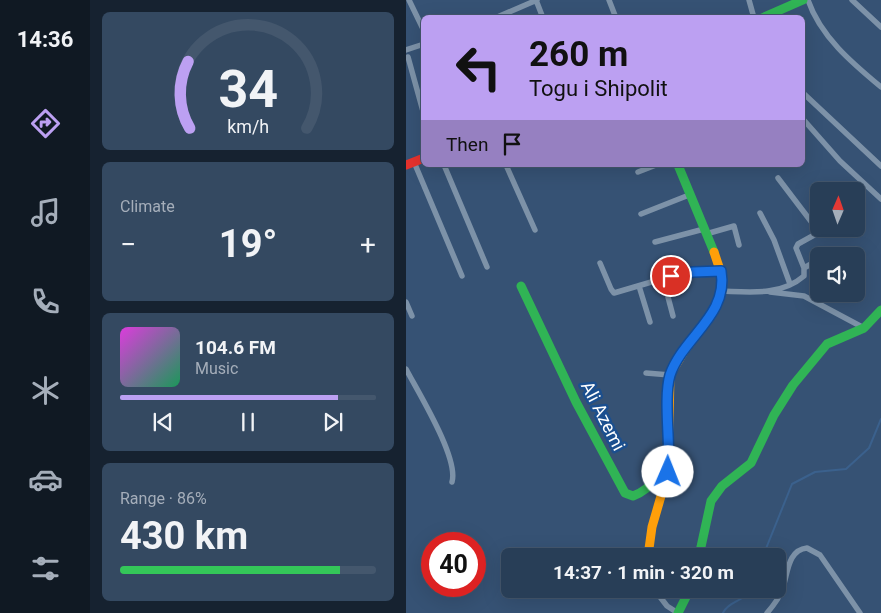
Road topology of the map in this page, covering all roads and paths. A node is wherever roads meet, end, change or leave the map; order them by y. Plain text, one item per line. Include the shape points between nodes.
1 (409, 0) edge
2 (536, 0) edge
3 (609, 0) edge
4 (749, 0) edge
5 (803, 0) edge
6 (808, 0) edge
7 (852, 0) edge
8 (788, 3) edge
9 (501, 15) edge
10 (542, 15) edge
11 (615, 15) edge
12 (753, 15) edge
13 (769, 15) edge
14 (421, 25) edge
15 (881, 27) edge
16 (421, 45) edge
17 (406, 50) edge
18 (408, 56) dead end
19 (881, 88) edge
20 (805, 95) edge
21 (421, 103) edge
22 (805, 121) edge
23 (410, 164) edge
24 (881, 166) edge
25 (445, 167) edge
26 (507, 167) edge
27 (651, 167) edge
28 (679, 167) edge
29 (638, 172) dead end
30 (778, 178) dead end
31 (689, 195) junction
32 (881, 199) edge
33 (760, 213) dead end
34 (641, 214) dead end
35 (535, 230) dead end
36 (705, 232) junction
37 (655, 242) dead end
38 (740, 245) dead end
39 (600, 263) dead end
40 (810, 265) edge
41 (487, 267) dead end
42 (804, 268) junction
43 (721, 271) junction
44 (462, 276) dead end
45 (663, 278) junction
46 (790, 284) junction
47 (521, 286) dead end
48 (639, 286) junction
49 (722, 291) junction
50 (770, 291) junction
51 (406, 302) edge
52 (881, 310) edge
53 (412, 316) dead end
54 (673, 316) dead end
55 (650, 322) dead end
56 (864, 328) junction
57 (406, 369) edge
58 (646, 373) dead end
59 (670, 375) junction
60 (668, 444) junction
61 (452, 482) dead end
62 (649, 548) edge
63 (701, 548) edge
64 (661, 598) edge
65 (686, 598) edge
66 (678, 613) edge
67 (767, 613) edge
68 (860, 613) edge

1 - 14 street
2 - 9 street
2 - 10 street
3 - 11 street
4 - 12 street
5 - 8 street
6 - 19 street via 818,20 848,60
7 - 15 street
8 - 13 street
16 - 17 street
18 - 21 street
20 - 24 street
22 - 32 street via 840,161
23 - 44 street
25 - 41 street
26 - 35 street
27 - 29 street
28 - 31 street
30 - 42 street via 816,228 816,234 796,248
31 - 34 street
31 - 36 street
33 - 46 street
36 - 37 street
36 - 38 street via 734,226
36 - 43 street
39 - 48 street via 614,293
40 - 42 street
42 - 46 street via 804,276
43 - 45 street
43 - 49 street
45 - 48 street
45 - 54 street
46 - 50 street
47 - 60 street, Ali Azemi via 576,402 625,493 633,496 650,487 660,470
48 - 55 street
49 - 50 street
49 - 59 street via 714,311
50 - 56 street via 804,296
51 - 53 street
52 - 56 street
56 - 63 street via 827,344 793,384 774,414 756,457 722,486 711,501
57 - 61 street via 448,452
58 - 59 street
59 - 60 street
60 - 62 street via 668,472
64 - 66 street
65 - 66 street
67 - 68 street via 782,591 793,556 807,548 820,555

